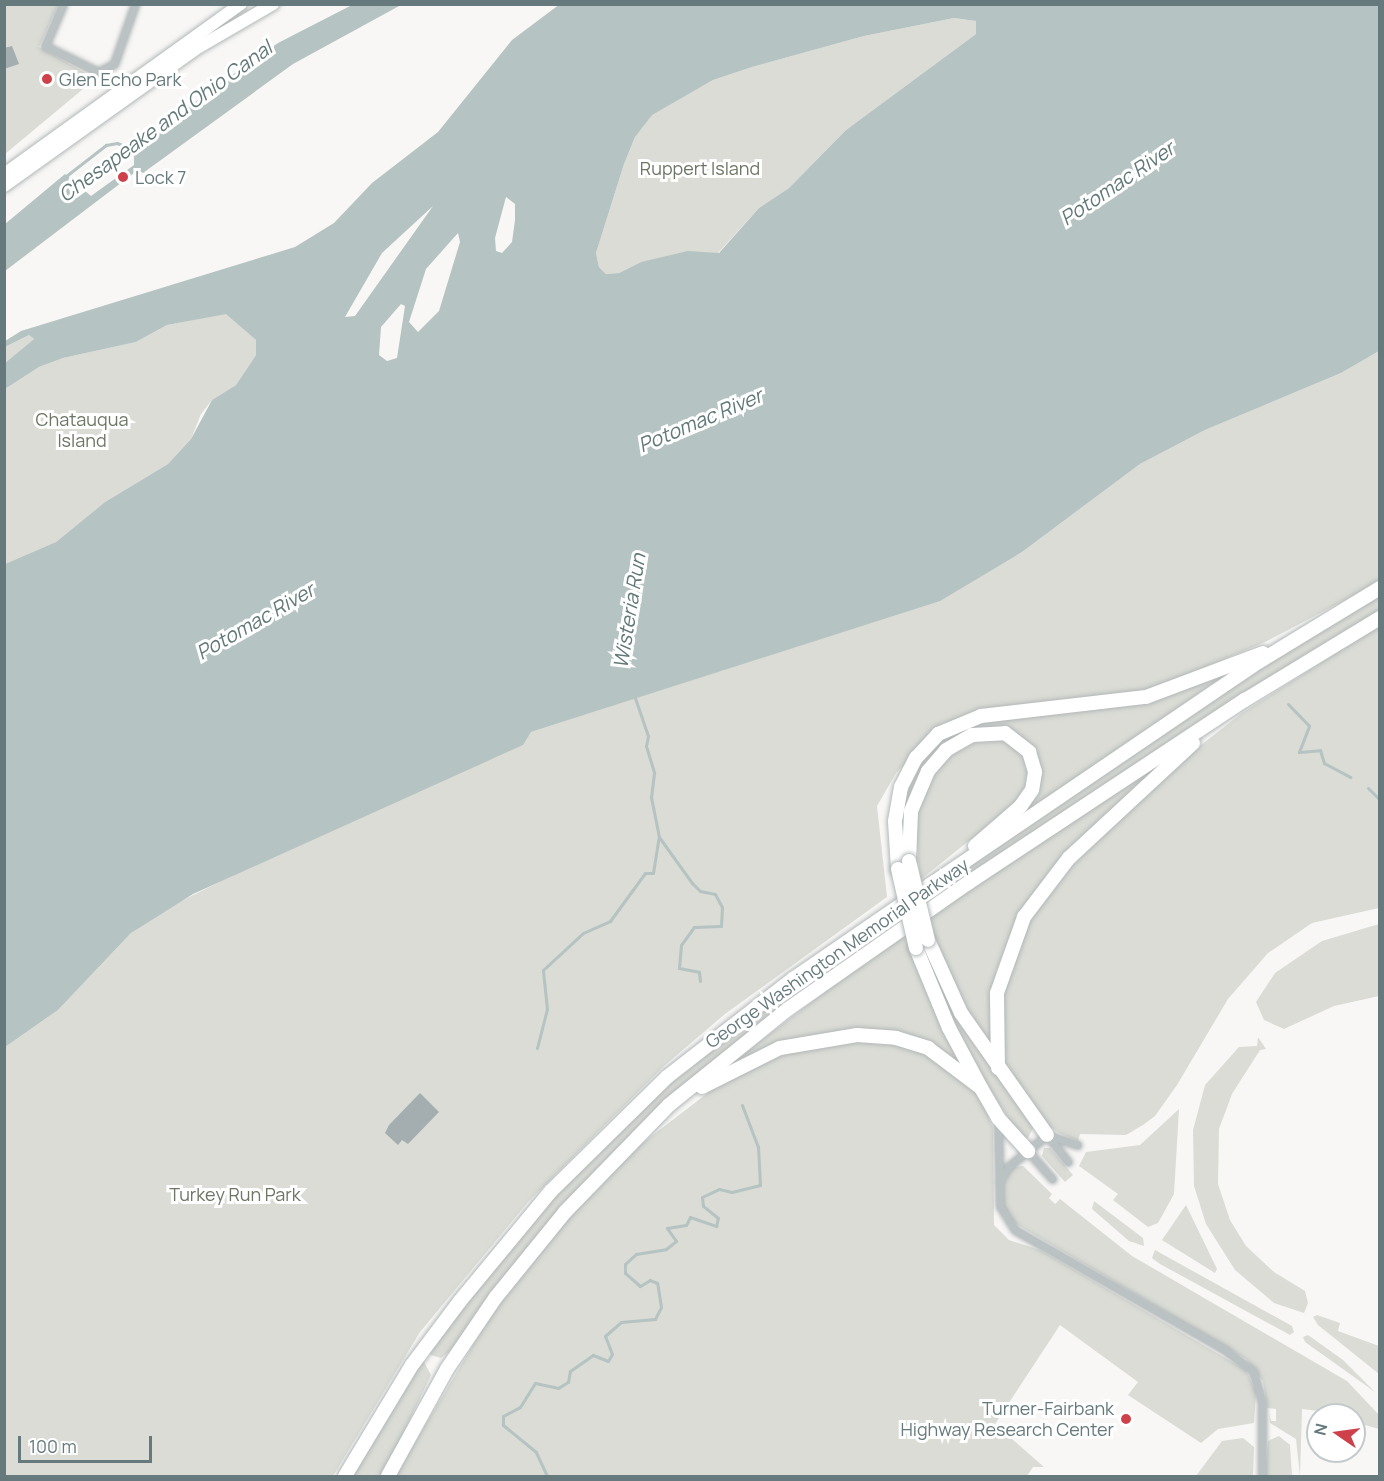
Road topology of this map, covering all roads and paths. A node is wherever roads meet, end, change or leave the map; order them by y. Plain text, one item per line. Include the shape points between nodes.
1 (63, 4) edge
2 (135, 4) edge
3 (241, 4) edge
4 (273, 4) edge
5 (243, 20) junction
6 (187, 66) dead end
7 (134, 100) dead end
8 (109, 111) junction
9 (4, 174) edge
10 (4, 186) edge
11 (1380, 588) edge
12 (1380, 618) edge
13 (1277, 650) junction
14 (1245, 700) junction
15 (904, 865) junction
16 (930, 885) junction
17 (998, 1068) junction
18 (981, 1088) junction
19 (669, 1106) junction
20 (998, 1118) junction
21 (1047, 1135) junction
22 (1077, 1145) dead end
23 (1028, 1151) junction
24 (1068, 1162) dead end
25 (1052, 1179) dead end
26 (998, 1185) junction
27 (345, 1476) edge
28 (388, 1476) edge
29 (1262, 1476) edge

1 - 2 street via 45,46 91,70 104,71 114,64
3 - 9 highway
4 - 5 highway
5 - 6 highway
5 - 8 highway
7 - 8 highway
8 - 10 highway
11 - 13 highway, George Washington Memorial Parkway
12 - 14 highway, George Washington Memorial Parkway
13 - 15 highway via 1146,697 990,714 938,734 916,758 901,787 895,821
13 - 16 highway, George Washington Memorial Parkway
14 - 17 highway via 1127,800 1035,900 1014,938 1000,983 994,1035
14 - 19 highway, George Washington Memorial Parkway via 866,954 752,1037
15 - 16 highway via 913,803 936,760 959,741 985,731 1005,733 1023,744 1035,772 1028,798
15 - 17 highway, bridge via 928,940 961,1013
15 - 18 highway, bridge via 916,948 949,1028
16 - 27 highway, George Washington Memorial Parkway via 716,1036 608,1132 517,1231 433,1336
17 - 21 highway
18 - 19 highway via 950,1060 920,1045 885,1036 840,1036 798,1042 761,1056
18 - 20 highway
19 - 28 highway, George Washington Memorial Parkway via 566,1212 496,1297 447,1369
20 - 23 highway
20 - 26 street
21 - 22 street
21 - 23 street
21 - 24 street
23 - 25 street
23 - 26 street via 1008,1167
26 - 29 street via 1002,1212 1021,1234 1246,1363 1261,1393

